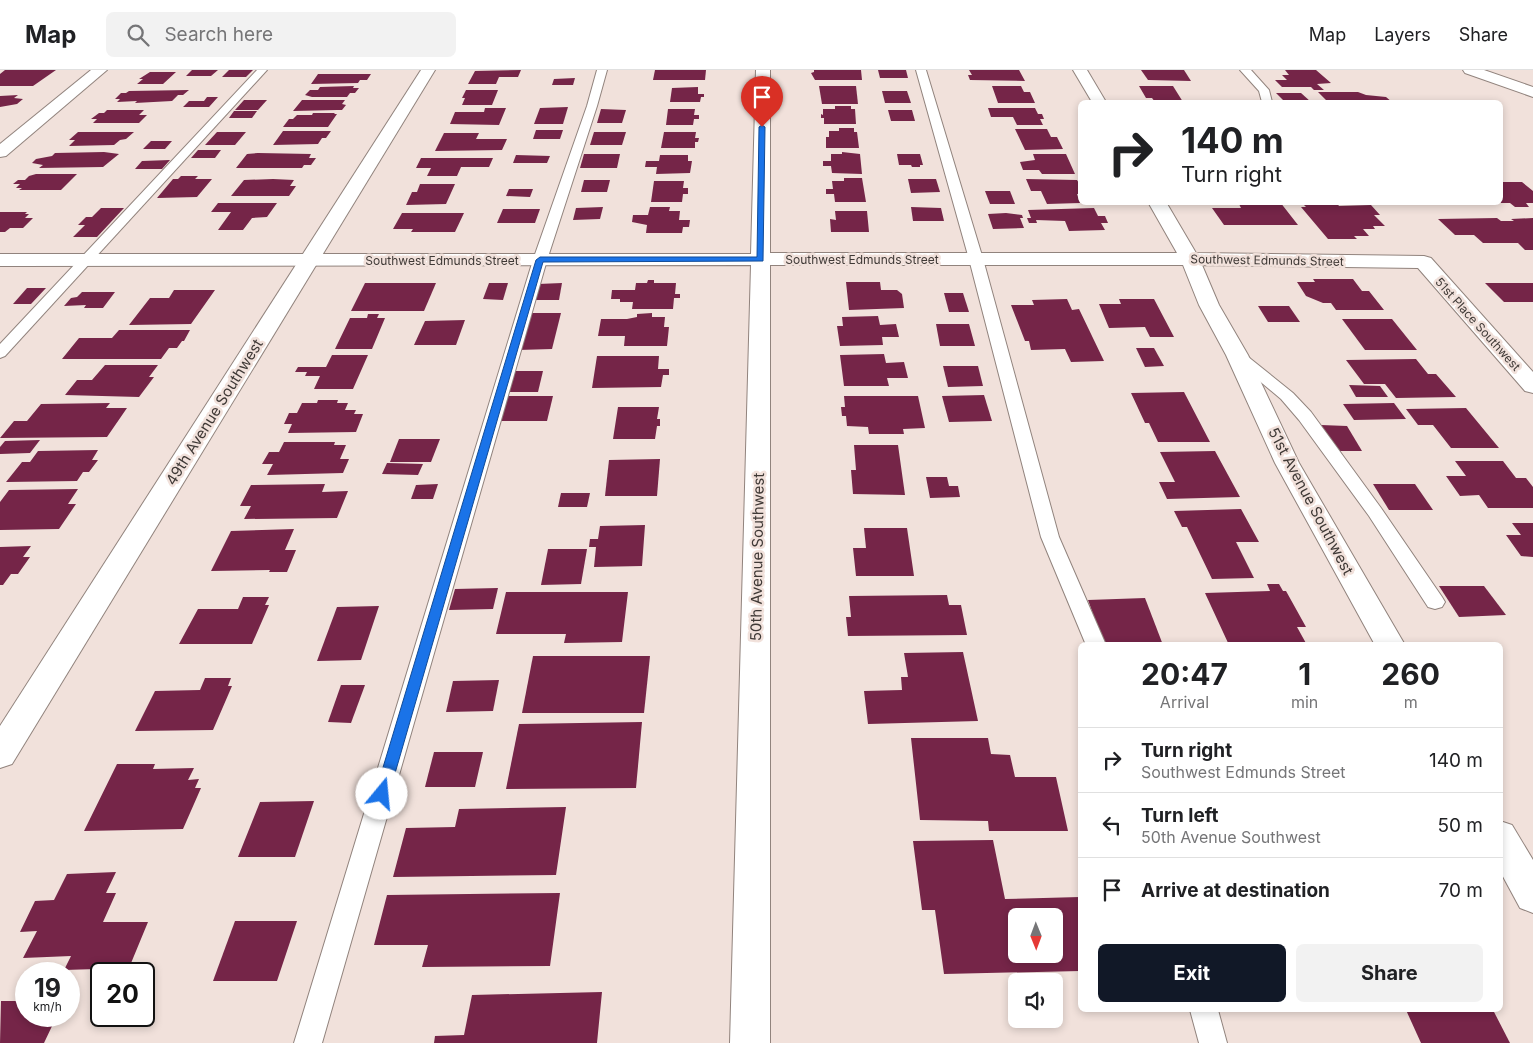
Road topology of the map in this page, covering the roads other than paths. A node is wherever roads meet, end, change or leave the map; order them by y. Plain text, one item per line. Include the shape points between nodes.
1 (100, 70) edge
2 (262, 70) edge
3 (428, 70) edge
4 (602, 70) edge
5 (763, 70) edge
6 (921, 70) edge
7 (1080, 70) edge
8 (1245, 70) edge
9 (1470, 70) edge
10 (1533, 92) edge
11 (1098, 100) edge
12 (1267, 100) edge
13 (0, 152) edge
14 (1159, 205) edge
15 (761, 259) junction
16 (976, 259) junction
17 (0, 260) edge
18 (85, 260) junction
19 (308, 260) junction
20 (540, 260) junction
21 (1190, 260) junction
22 (1424, 262) joint
23 (0, 353) edge
24 (1237, 355) junction
25 (1533, 386) edge
26 (1435, 602) dead end
27 (1095, 642) edge
28 (1388, 642) edge
29 (0, 754) edge
30 (1503, 842) edge
31 (1533, 895) edge
32 (1205, 1012) edge
33 (308, 1043) edge
34 (750, 1043) edge
35 (1213, 1043) edge

1 - 13 street
2 - 18 lane
3 - 19 street, 49th Avenue Southwest
4 - 20 lane
5 - 15 street, 50th Avenue Southwest
6 - 16 lane
7 - 11 street
8 - 12 lane via 1264,90
9 - 10 street
14 - 21 street, 51st Avenue Southwest
15 - 16 street, Southwest Edmunds Street
15 - 20 street, Southwest Edmunds Street
15 - 34 street, 50th Avenue Southwest
16 - 21 street, Southwest Edmunds Street
16 - 27 lane via 1050,536
17 - 18 street, Southwest Edmunds Street
18 - 19 street, Southwest Edmunds Street
18 - 23 lane
19 - 20 street, Southwest Edmunds Street
19 - 29 street, 49th Avenue Southwest
20 - 33 lane
21 - 22 street, Southwest Edmunds Street
21 - 24 street, 51st Avenue Southwest via 1209,305
22 - 25 street, 51st Place Southwest
24 - 26 lane, 51st Avenue Southwest via 1287,396 1305,416
24 - 28 street, 51st Avenue Southwest via 1287,463
30 - 31 street
32 - 35 lane

